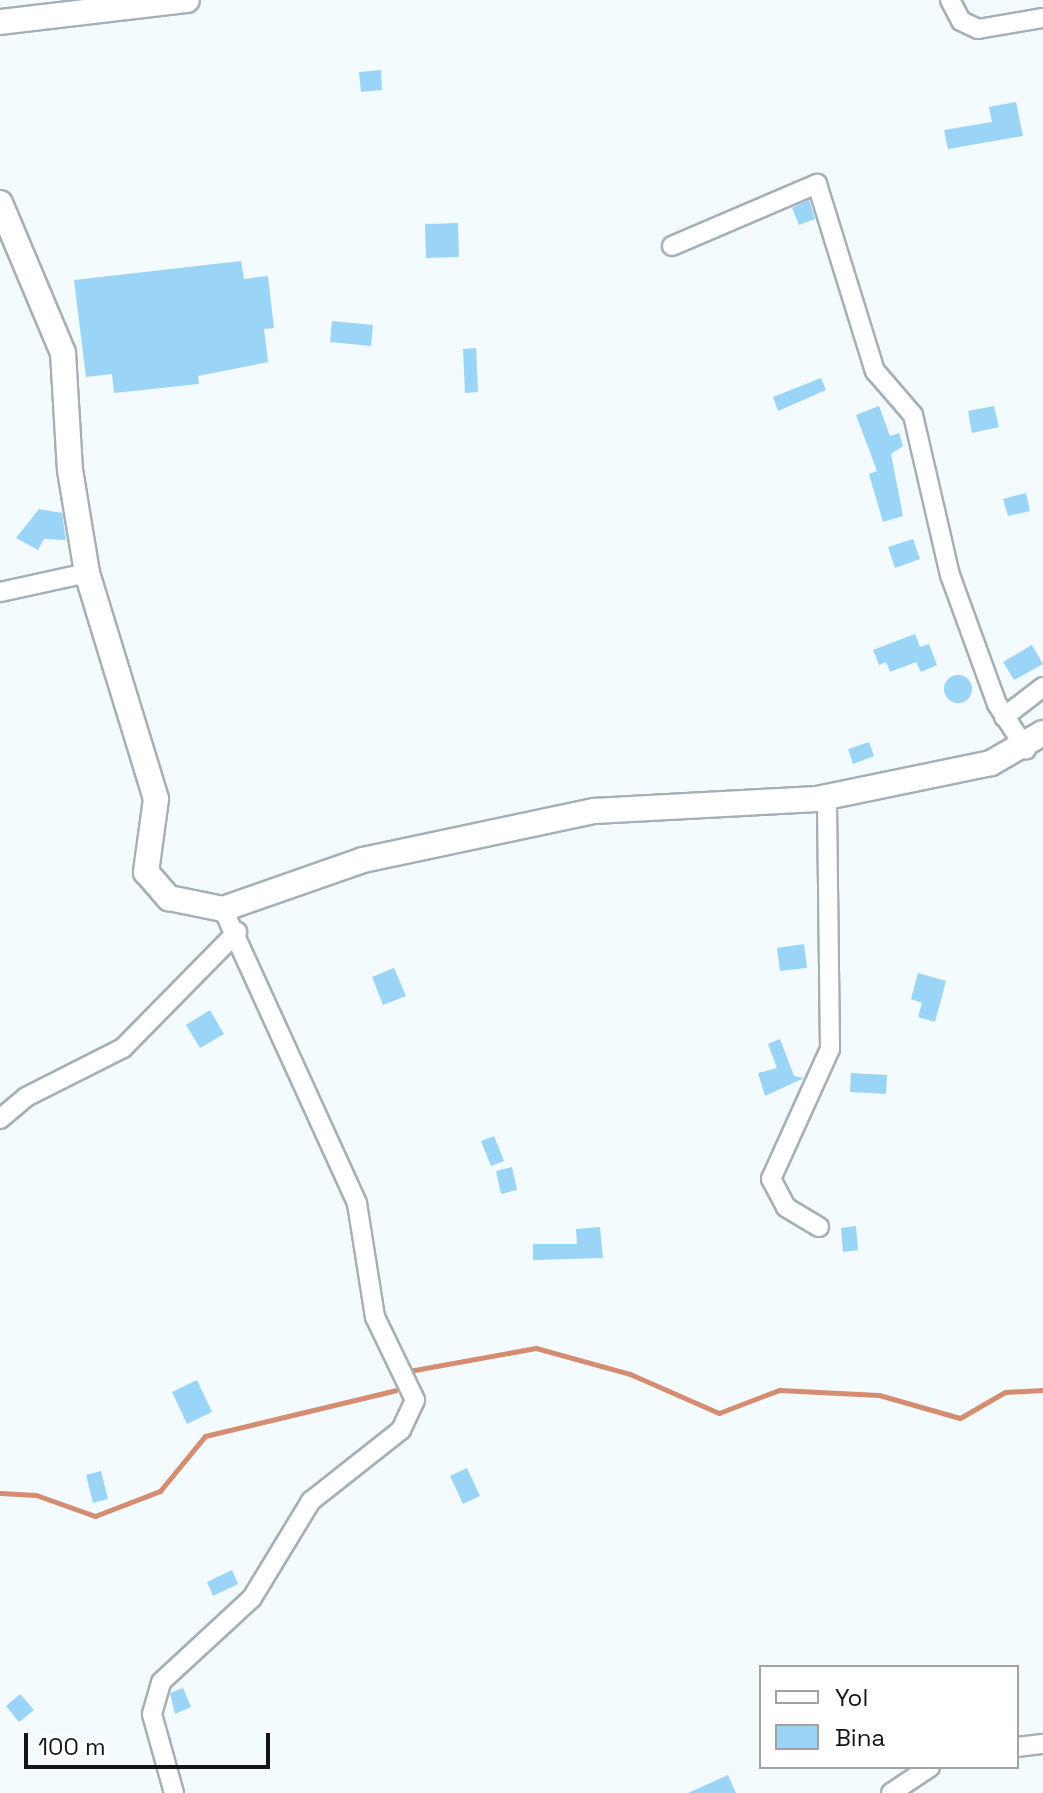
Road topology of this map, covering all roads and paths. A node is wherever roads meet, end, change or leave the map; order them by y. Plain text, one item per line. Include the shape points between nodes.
1 (187, 0) edge
2 (950, 0) edge
3 (1043, 18) edge
4 (0, 22) edge
5 (0, 203) edge
6 (672, 246) dead end
7 (87, 573) junction
8 (0, 592) edge
9 (1043, 687) edge
10 (1004, 717) junction
11 (1034, 741) edge
12 (827, 797) junction
13 (223, 909) junction
14 (237, 932) junction
15 (0, 1119) edge
16 (819, 1227) dead end
17 (1043, 1744) edge
18 (1019, 1747) edge
19 (927, 1769) edge
20 (174, 1793) edge
21 (891, 1793) edge

1 - 4 street
2 - 3 street via 961,21 978,29
5 - 7 street via 63,353 70,470
6 - 10 street via 817,184 875,371 913,415 950,575
7 - 8 street
7 - 13 street via 156,799 146,872 169,898
9 - 10 street
10 - 11 street
11 - 12 street via 991,763
12 - 13 street via 664,802 524,823 363,860
12 - 16 street via 830,1049 771,1179 786,1207
13 - 14 street
14 - 15 street via 123,1048 26,1097
14 - 20 street via 357,1203 375,1317 414,1408 401,1430 311,1501 270,1576 161,1682 152,1714
17 - 18 street
19 - 21 street

